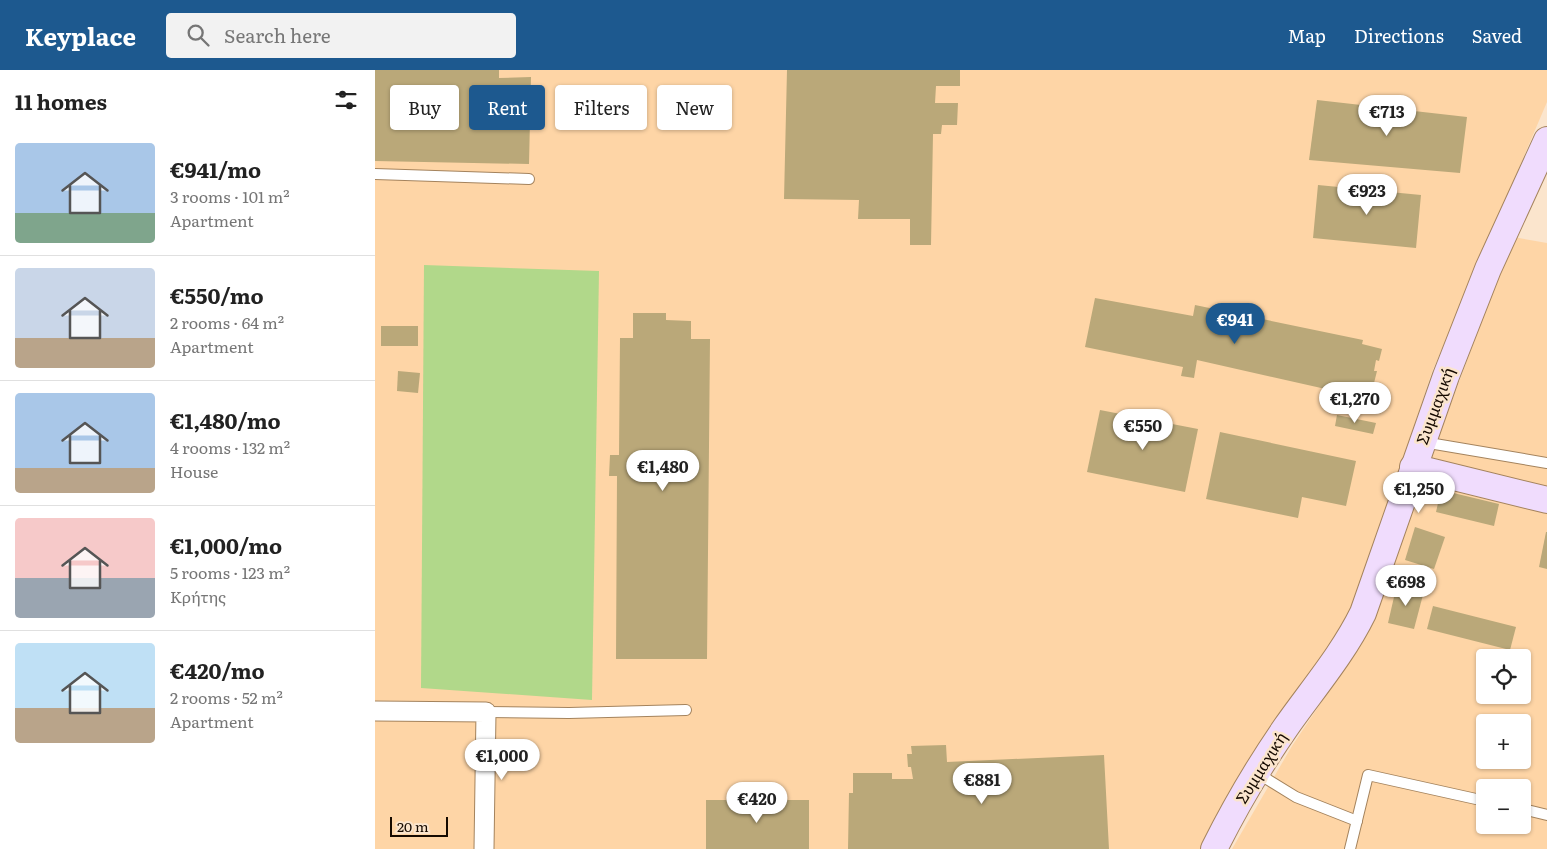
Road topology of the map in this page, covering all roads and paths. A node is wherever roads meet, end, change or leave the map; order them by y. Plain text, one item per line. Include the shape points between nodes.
1 (1547, 140) edge
2 (375, 174) edge
3 (529, 179) dead end
4 (1422, 442) junction
5 (1547, 463) edge
6 (1413, 467) junction
7 (1547, 500) edge
8 (686, 710) dead end
9 (375, 711) edge
10 (486, 712) junction
11 (1256, 773) junction
12 (1476, 799) edge
13 (1531, 812) edge
14 (1547, 815) edge
15 (1357, 821) junction
16 (484, 849) edge
17 (1214, 849) edge
18 (1350, 849) edge

1 - 4 street, Συμμαχική via 1489,269
2 - 3 lane
4 - 5 lane
4 - 6 street, Συμμαχική
6 - 7 street
6 - 11 street, Συμμαχική via 1363,613 1351,638
8 - 10 lane
9 - 10 street
10 - 16 street
11 - 15 lane via 1296,797
11 - 17 street, Συμμαχική
12 - 15 lane via 1368,776
13 - 14 lane
15 - 18 lane

